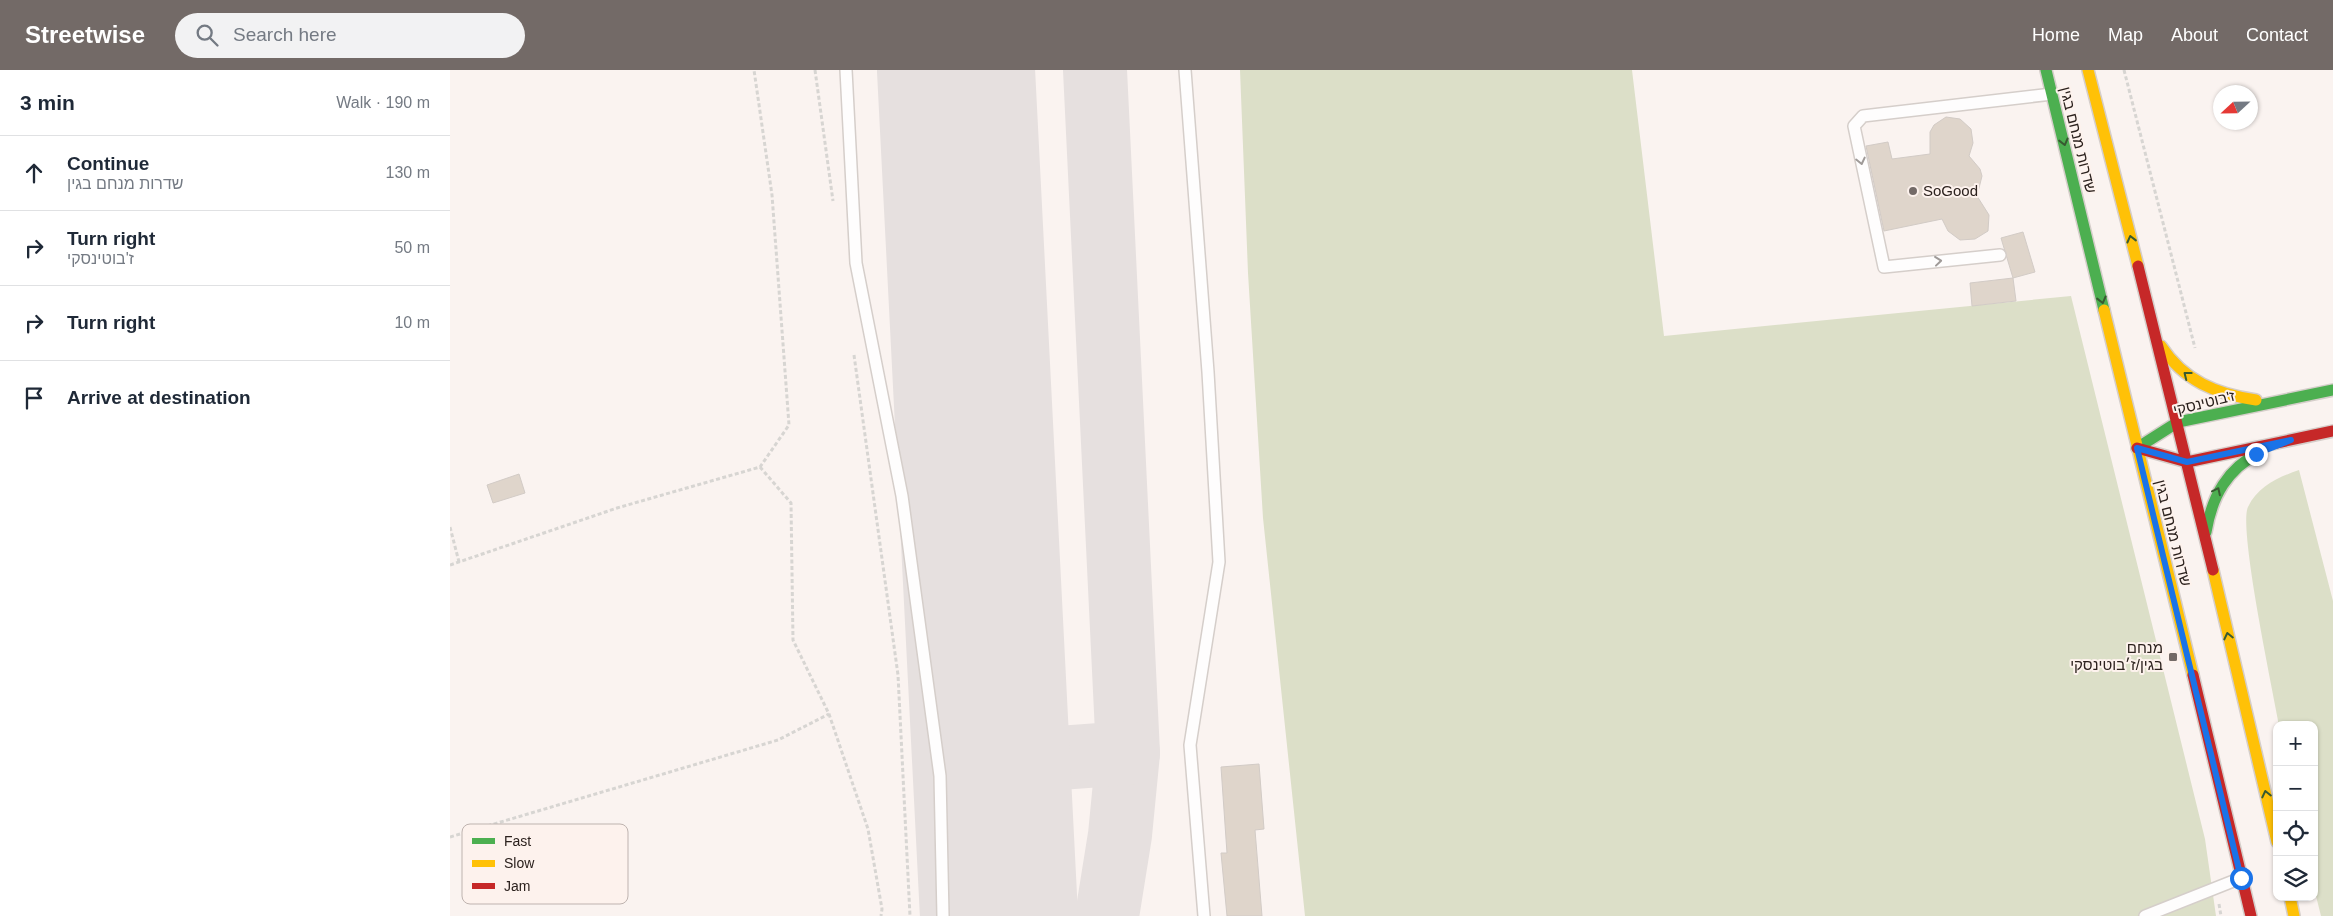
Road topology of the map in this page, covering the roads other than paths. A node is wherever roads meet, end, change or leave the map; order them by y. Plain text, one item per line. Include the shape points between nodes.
1 (846, 70) edge
2 (1185, 70) edge
3 (2046, 70) edge
4 (2088, 70) edge
5 (2052, 94) junction
6 (2000, 255) dead end
7 (2157, 339) junction
8 (2333, 390) edge
9 (2283, 401) junction
10 (2178, 422) junction
11 (2333, 432) edge
12 (2291, 440) junction
13 (2137, 448) junction
14 (2187, 462) junction
15 (2209, 555) junction
16 (2273, 825) edge
17 (2241, 878) junction
18 (2291, 901) edge
19 (943, 916) edge
20 (1204, 916) edge
21 (2145, 916) edge
22 (2251, 916) edge
23 (2294, 916) edge

1 - 19 lane via 856,263 902,496 940,776
2 - 20 lane via 1219,562 1190,745
3 - 5 main road, שדרות מנחם בגין
7 -> 4 main road, שדרות מנחם בגין
5 -> 6 lane via 1863,116 1854,126 1884,267
5 -> 13 main road, שדרות מנחם בגין
9 -> 7 main road via 2236,397 2208,390 2172,363
7 - 10 main road, שדרות מנחם בגין
8 - 9 main road, ז'בוטינסקי
9 - 10 main road, ז'בוטינסקי
10 - 13 main road, ז'בוטינסקי
10 - 14 main road, שדרות מנחם בגין
11 - 12 main road
12 - 14 main road
15 -> 12 main road via 2207,523 2220,484 2241,463
13 - 14 main road
13 - 17 main road, שדרות מנחם בגין
14 - 15 main road, שדרות מנחם בגין
16 -> 15 main road, שדרות מנחם בגין
17 - 21 lane
17 - 22 main road, שדרות מנחם בגין
18 - 23 main road

